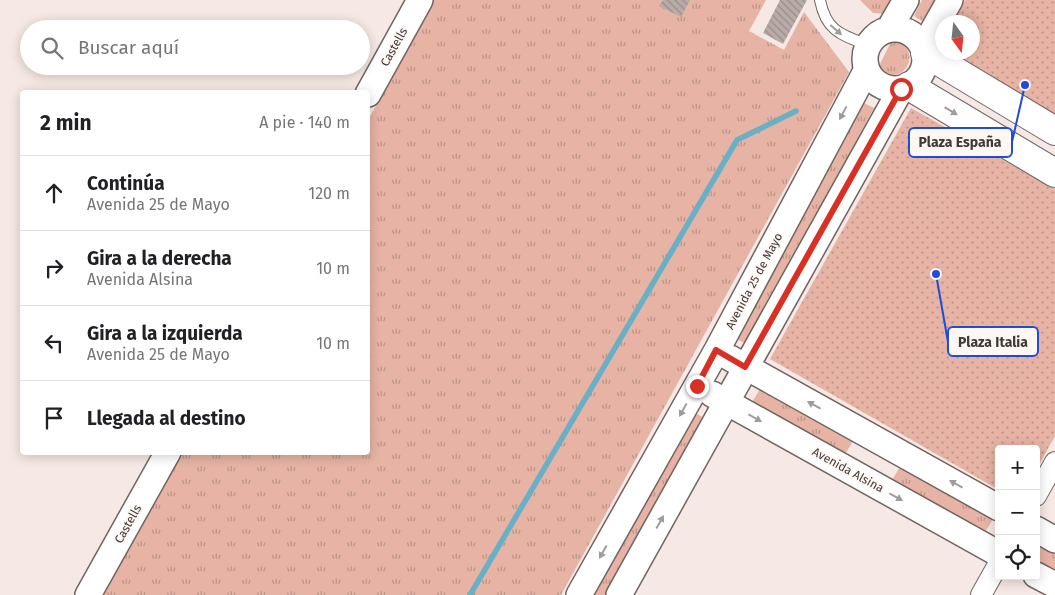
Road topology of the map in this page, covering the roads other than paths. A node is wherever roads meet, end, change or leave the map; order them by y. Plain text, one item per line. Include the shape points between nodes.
1 (420, 0) edge
2 (820, 0) edge
3 (906, 0) edge
4 (950, 0) edge
5 (889, 29) junction
6 (868, 45) junction
7 (924, 50) junction
8 (866, 70) junction
9 (905, 87) junction
10 (370, 90) edge
11 (1055, 132) edge
12 (1055, 173) edge
13 (716, 350) junction
14 (745, 367) junction
15 (697, 386) junction
16 (726, 402) junction
17 (166, 455) edge
18 (1055, 462) edge
19 (1039, 490) edge
20 (995, 506) edge
21 (1040, 531) edge
22 (1055, 540) edge
23 (995, 552) edge
24 (995, 570) edge
25 (1040, 577) edge
26 (1055, 586) edge
27 (88, 595) edge
28 (579, 595) edge
29 (619, 595) edge
30 (981, 595) edge

1 - 10 street, Castells
2 -> 6 lane via 828,24 839,35
3 - 5 street
4 - 7 street
5 - 6 street via 880,32
5 - 7 street via 903,30 916,36
6 - 8 street via 864,57
7 - 9 street via 926,60 921,75
7 - 11 main road
8 - 9 street via 874,82 887,88
8 -> 13 street, Avenida 25 de Mayo
9 -> 12 main road
9 - 14 street
13 - 14 street
13 - 15 street, Avenida 25 de Mayo
14 - 16 street
20 -> 14 street
15 - 16 street, Avenida Alsina
15 -> 28 street, Avenida 25 de Mayo
16 -> 23 street, Avenida Alsina
29 -> 16 street
17 - 27 street, Castells
18 - 19 street
21 - 22 street
24 - 30 street
25 - 26 street

